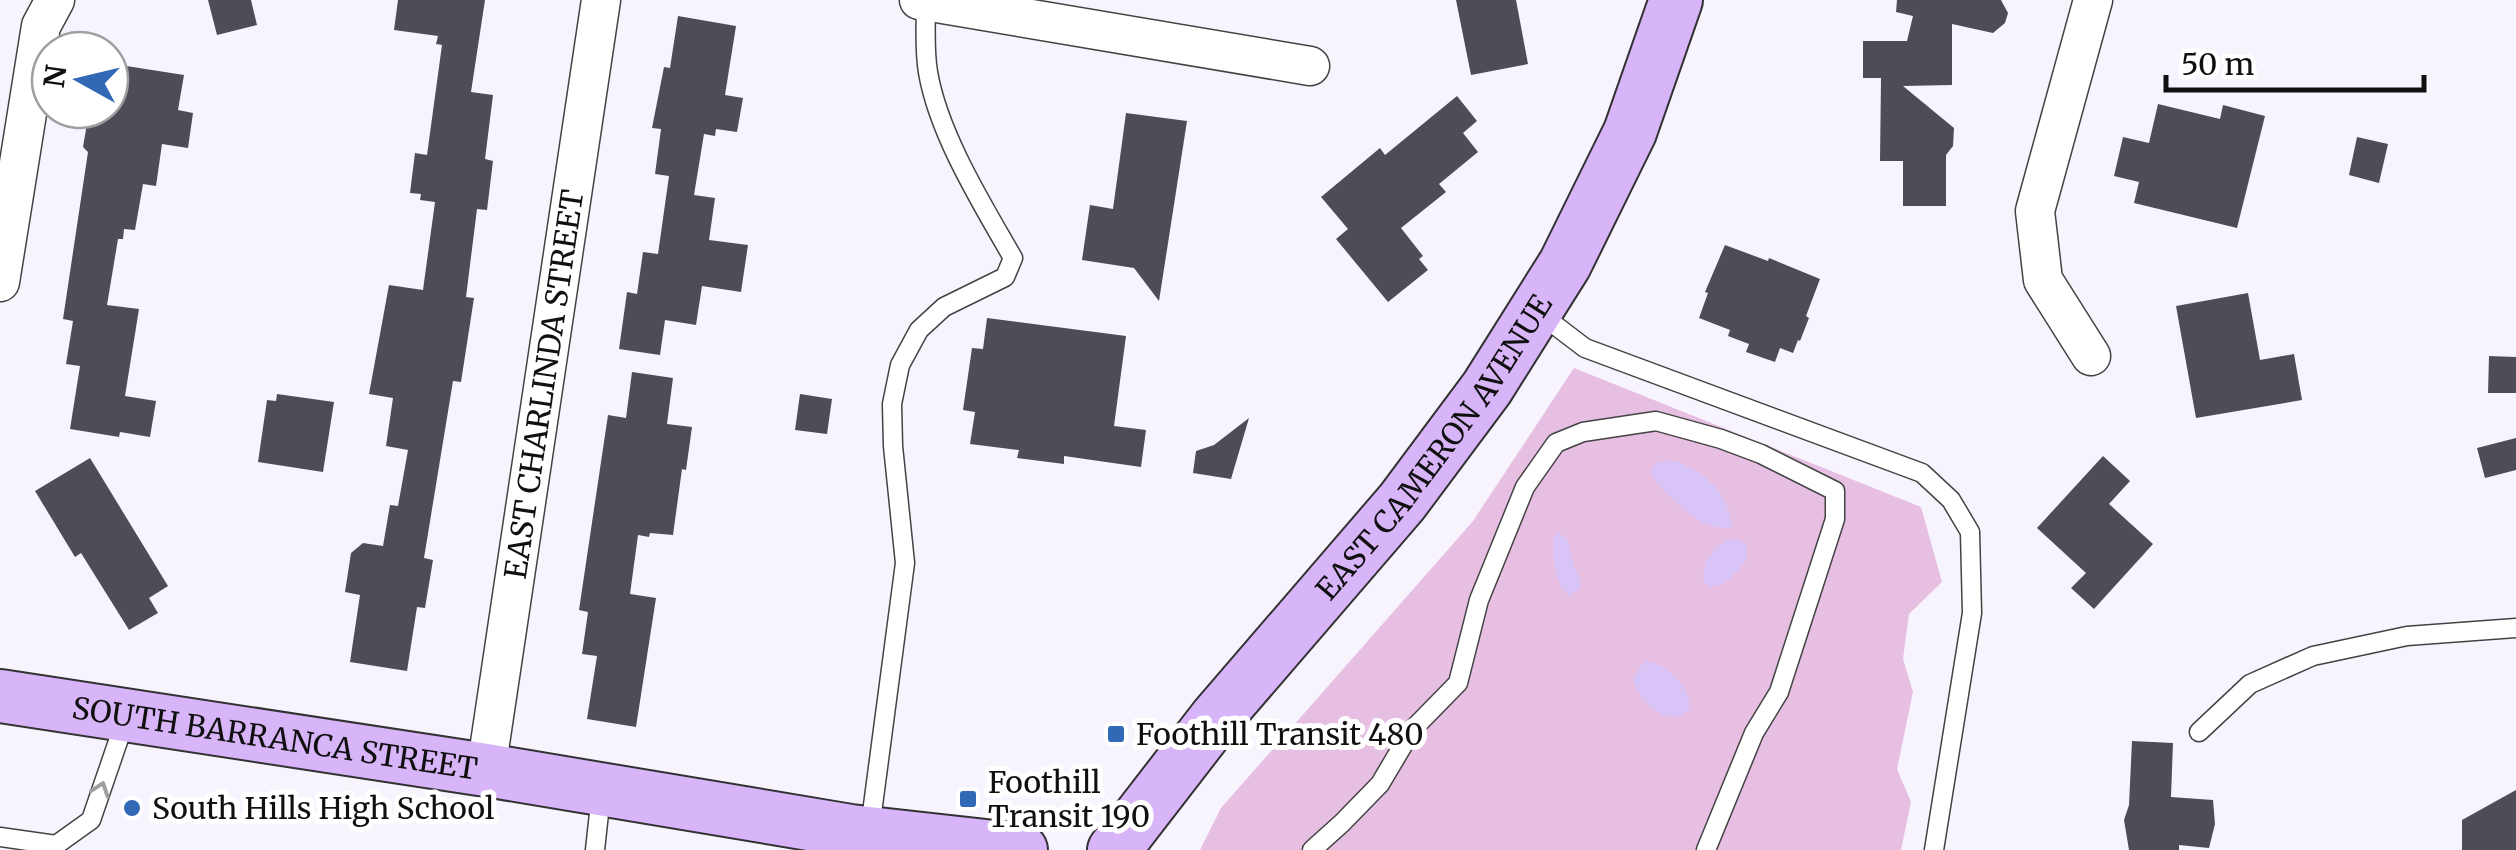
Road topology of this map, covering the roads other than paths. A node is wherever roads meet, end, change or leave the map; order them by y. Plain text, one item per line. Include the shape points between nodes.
1 (55, 0) edge
2 (601, 0) edge
3 (1676, 0) edge
4 (2093, 0) edge
5 (923, 1) edge
6 (1310, 66) dead end
7 (0, 282) edge
8 (1536, 310) junction
9 (2090, 356) dead end
10 (2516, 628) edge
11 (0, 696) edge
12 (126, 715) junction
13 (2199, 732) dead end
14 (486, 770) junction
15 (602, 789) junction
16 (870, 833) junction
17 (0, 837) edge
18 (596, 850) edge
19 (1021, 850) edge
20 (1114, 850) edge
21 (1312, 850) edge
22 (1706, 850) edge
23 (1934, 850) edge

1 - 7 street via 41,26
2 - 14 street, EAST CHARLINDA STREET
3 - 8 main road, EAST CAMERON AVENUE via 1630,132
4 - 9 street via 2035,211 2044,280
5 - 6 street
5 - 16 lane via 928,72 945,128 1013,258 1005,277 944,307 919,330 900,366 893,446 905,563
8 - 20 main road, EAST CAMERON AVENUE via 1402,502 1216,718
8 - 23 lane via 1586,348 1922,473 1951,500 1970,532 1972,613
10 - 13 lane via 2407,636 2313,656 2250,684
11 - 12 main road, SOUTH BARRANCA STREET
12 - 14 main road, SOUTH BARRANCA STREET
17 -> 12 lane via 56,845 91,820
14 - 15 main road, SOUTH BARRANCA STREET
15 - 16 main road, SOUTH BARRANCA STREET
15 - 18 lane
16 - 19 main road, SOUTH BARRANCA STREET
21 - 22 lane via 1380,784 1412,730 1458,683 1479,600 1525,487 1556,443 1656,420 1748,449 1835,491 1835,519 1779,692 1754,733

